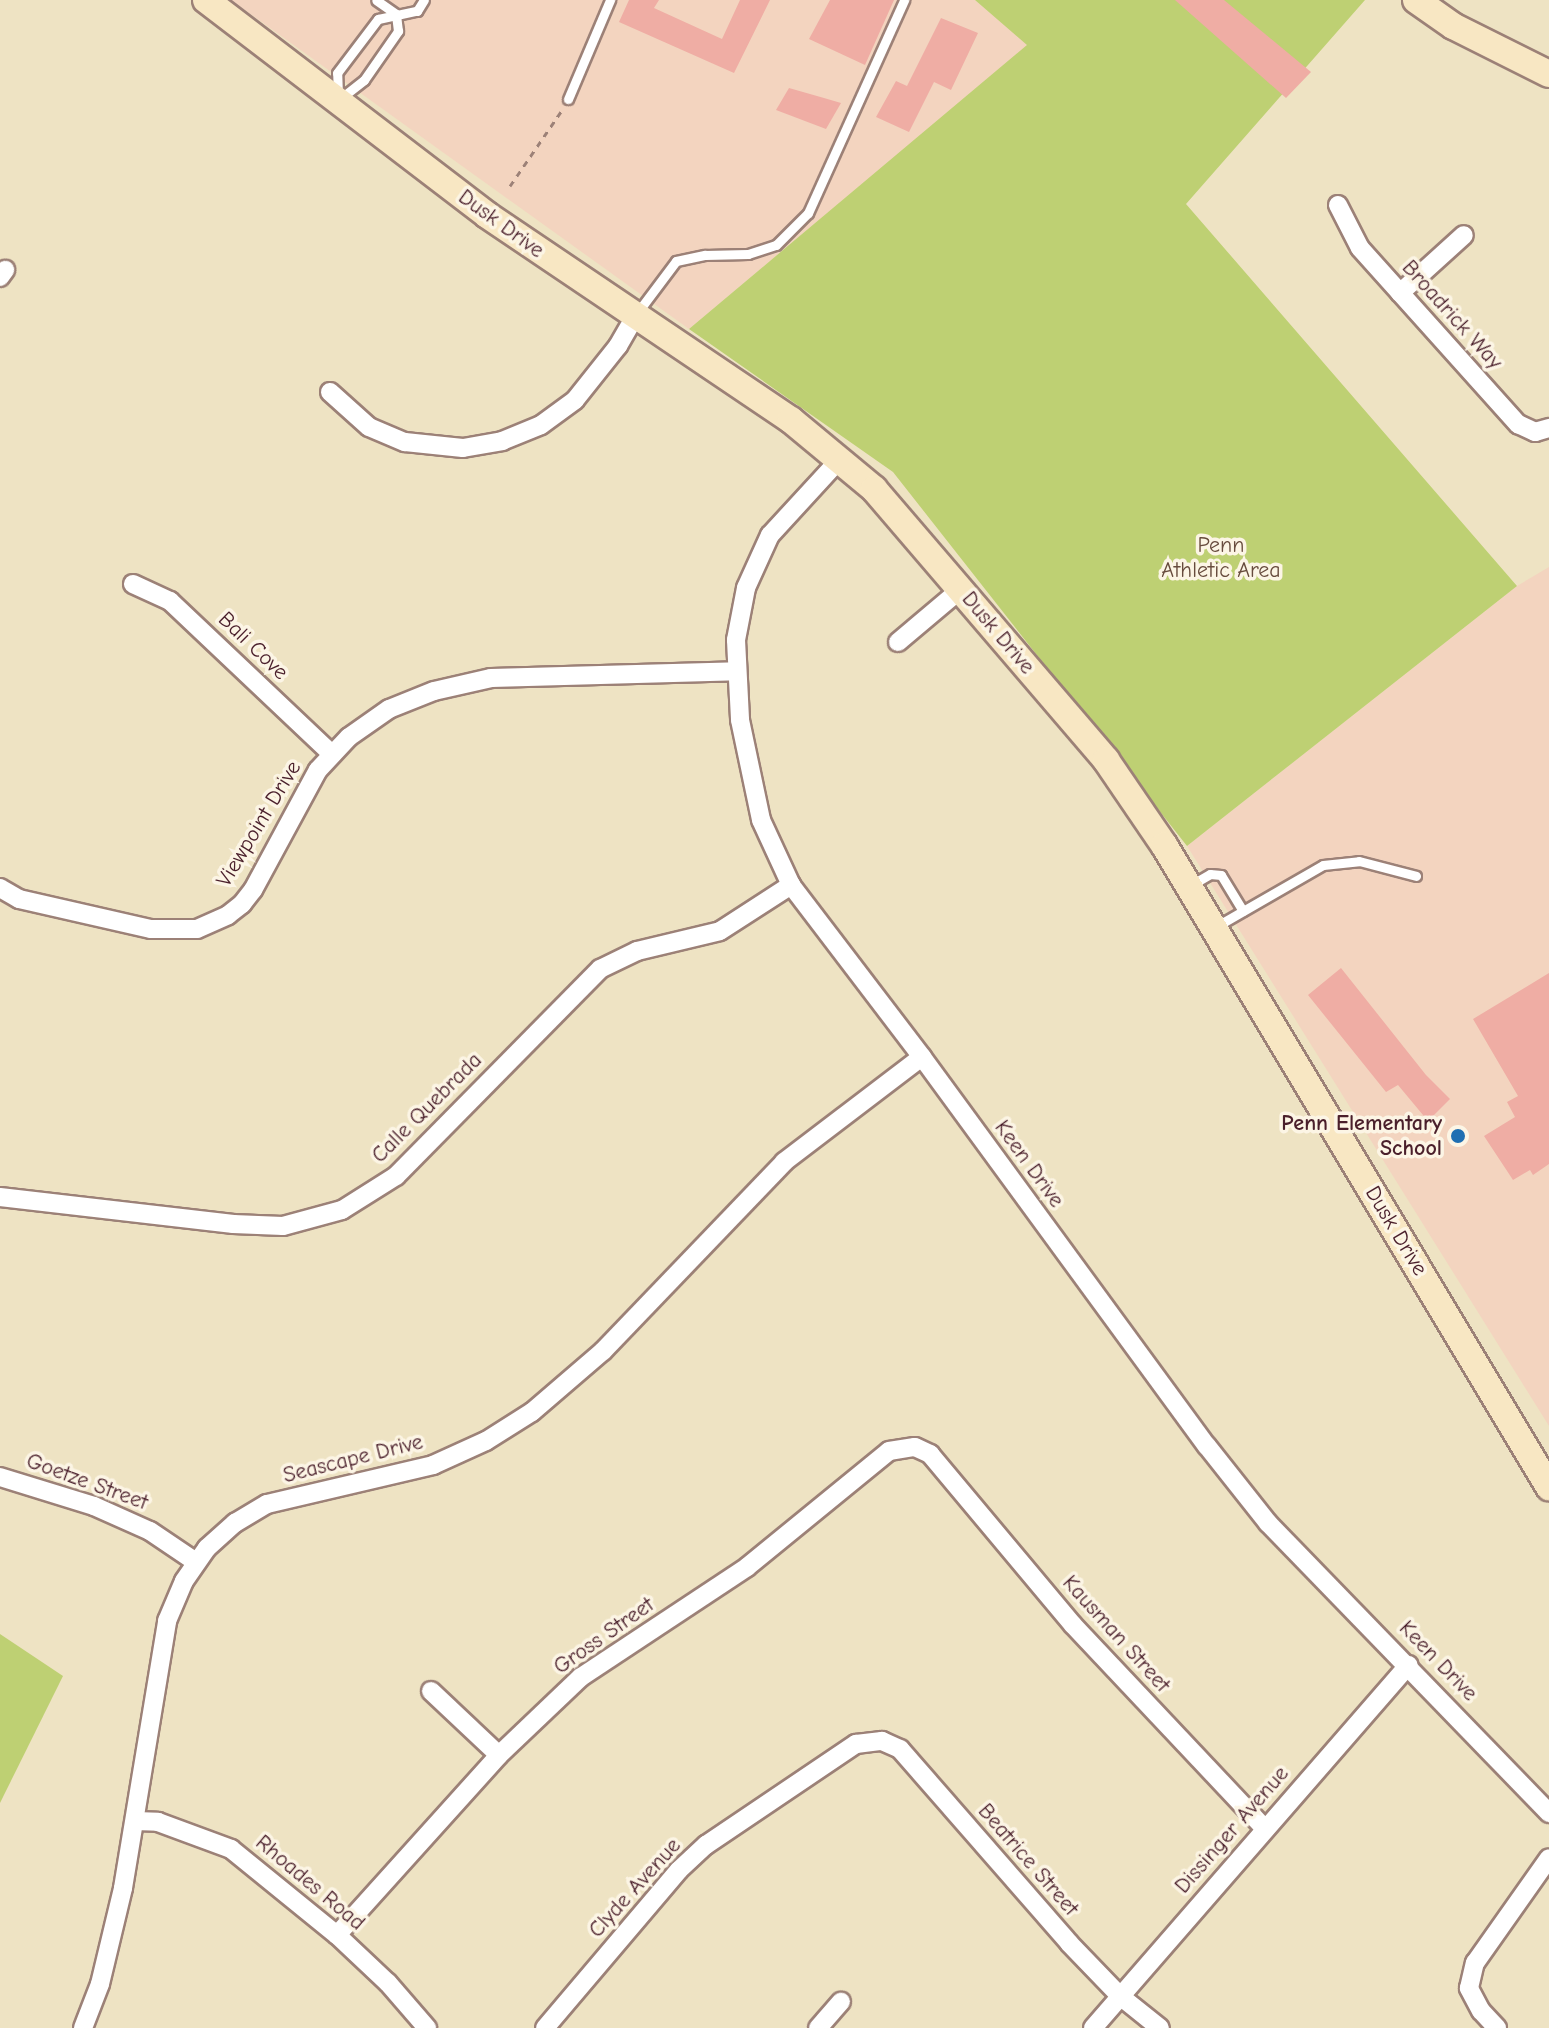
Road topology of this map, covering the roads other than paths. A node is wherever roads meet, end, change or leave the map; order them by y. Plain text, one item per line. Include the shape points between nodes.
1 (206, 0) edge
2 (376, 0) edge
3 (424, 0) edge
4 (610, 0) edge
5 (904, 0) edge
6 (1416, 0) edge
7 (396, 14) junction
8 (1549, 74) edge
9 (568, 99) road end
10 (338, 100) junction
11 (1338, 205) dead end
12 (1464, 235) dead end
13 (1400, 293) junction
14 (635, 316) junction
15 (330, 392) dead end
16 (1549, 428) edge
17 (840, 459) junction
18 (133, 584) dead end
19 (961, 589) junction
20 (898, 642) dead end
21 (737, 671) junction
22 (332, 754) junction
23 (1416, 876) dead end
24 (791, 885) junction
25 (1189, 886) junction
26 (0, 888) edge
27 (1243, 911) junction
28 (1214, 927) junction
29 (922, 1057) junction
30 (0, 1197) edge
31 (939, 1465) joint
32 (0, 1477) edge
33 (1549, 1487) edge
34 (196, 1562) junction
35 (1409, 1665) junction
36 (431, 1691) dead end
37 (856, 1744) joint
38 (499, 1755) junction
39 (1549, 1813) edge
40 (135, 1821) junction
41 (1265, 1829) junction
42 (1549, 1858) edge
43 (337, 1935) junction
44 (1120, 1996) junction
45 (841, 2002) dead end
46 (83, 2028) edge
47 (427, 2028) edge
48 (545, 2028) edge
49 (818, 2028) edge
50 (1093, 2028) edge
51 (1160, 2028) edge
52 (1497, 2028) edge

1 - 10 street, Dusk Drive
2 - 7 lane
3 - 7 lane via 417,11
4 - 9 lane
5 - 14 lane via 808,213 776,245 748,254 676,261
6 - 8 street via 1453,26
7 - 10 lane via 398,31 364,80
7 - 10 lane via 378,19 337,73
10 - 14 street, Dusk Drive via 487,215
11 - 13 street, Broadrick Way via 1360,248
12 - 13 street
13 - 16 street, Broadrick Way via 1518,424 1535,432
14 - 15 street via 575,400 541,425 502,441 463,448 405,442 369,427
14 - 17 street, Dusk Drive
17 - 19 street, Dusk Drive via 874,489
17 - 21 street, Keen Drive via 770,535 746,588 736,640
18 - 22 street, Bali Cove via 170,601
19 - 20 street
19 - 25 street, Dusk Drive via 1106,760
21 - 22 street, Viewpoint Drive via 491,678 434,691 389,709
21 - 24 street, Keen Drive via 740,720 761,820
22 - 26 street, Viewpoint Drive via 297,803 253,890 212,924 182,932 151,929 19,899
23 - 27 lane via 1359,861 1323,865
24 - 29 street, Keen Drive
24 - 30 street, Calle Quebrada via 720,931 637,951 600,969 396,1176 342,1210 283,1226
25 - 27 lane via 1210,874 1221,875
25 - 28 street, Dusk Drive
27 - 28 lane
28 - 33 street, Dusk Drive
29 - 34 street, Seascape Drive via 784,1162 603,1351 532,1412 433,1465 267,1504 220,1535
29 - 35 street, Keen Drive via 1214,1456 1268,1523
31 - 38 street, Gross Street via 915,1447 889,1451 747,1567 581,1677
31 - 41 street, Kausman Street via 1073,1625
32 - 34 street, Goetze Street via 94,1506 150,1531
34 - 40 street, Seascape Drive via 167,1621
35 - 39 street, Keen Drive
35 - 41 street, Dissinger Avenue
36 - 38 street
37 - 44 street, Beatrice Street via 882,1741 900,1749
37 - 48 street, Clyde Avenue via 690,1859
38 - 43 street, Gross Street
40 - 43 street, Rhoades Road via 158,1822 231,1849
40 - 46 street, Seascape Drive via 100,1984
41 - 44 street, Dissinger Avenue
42 - 52 street via 1475,1963 1469,1988
43 - 47 street, Rhoades Road
44 - 50 street, Dissinger Avenue
44 - 51 street, Beatrice Street
45 - 49 street

